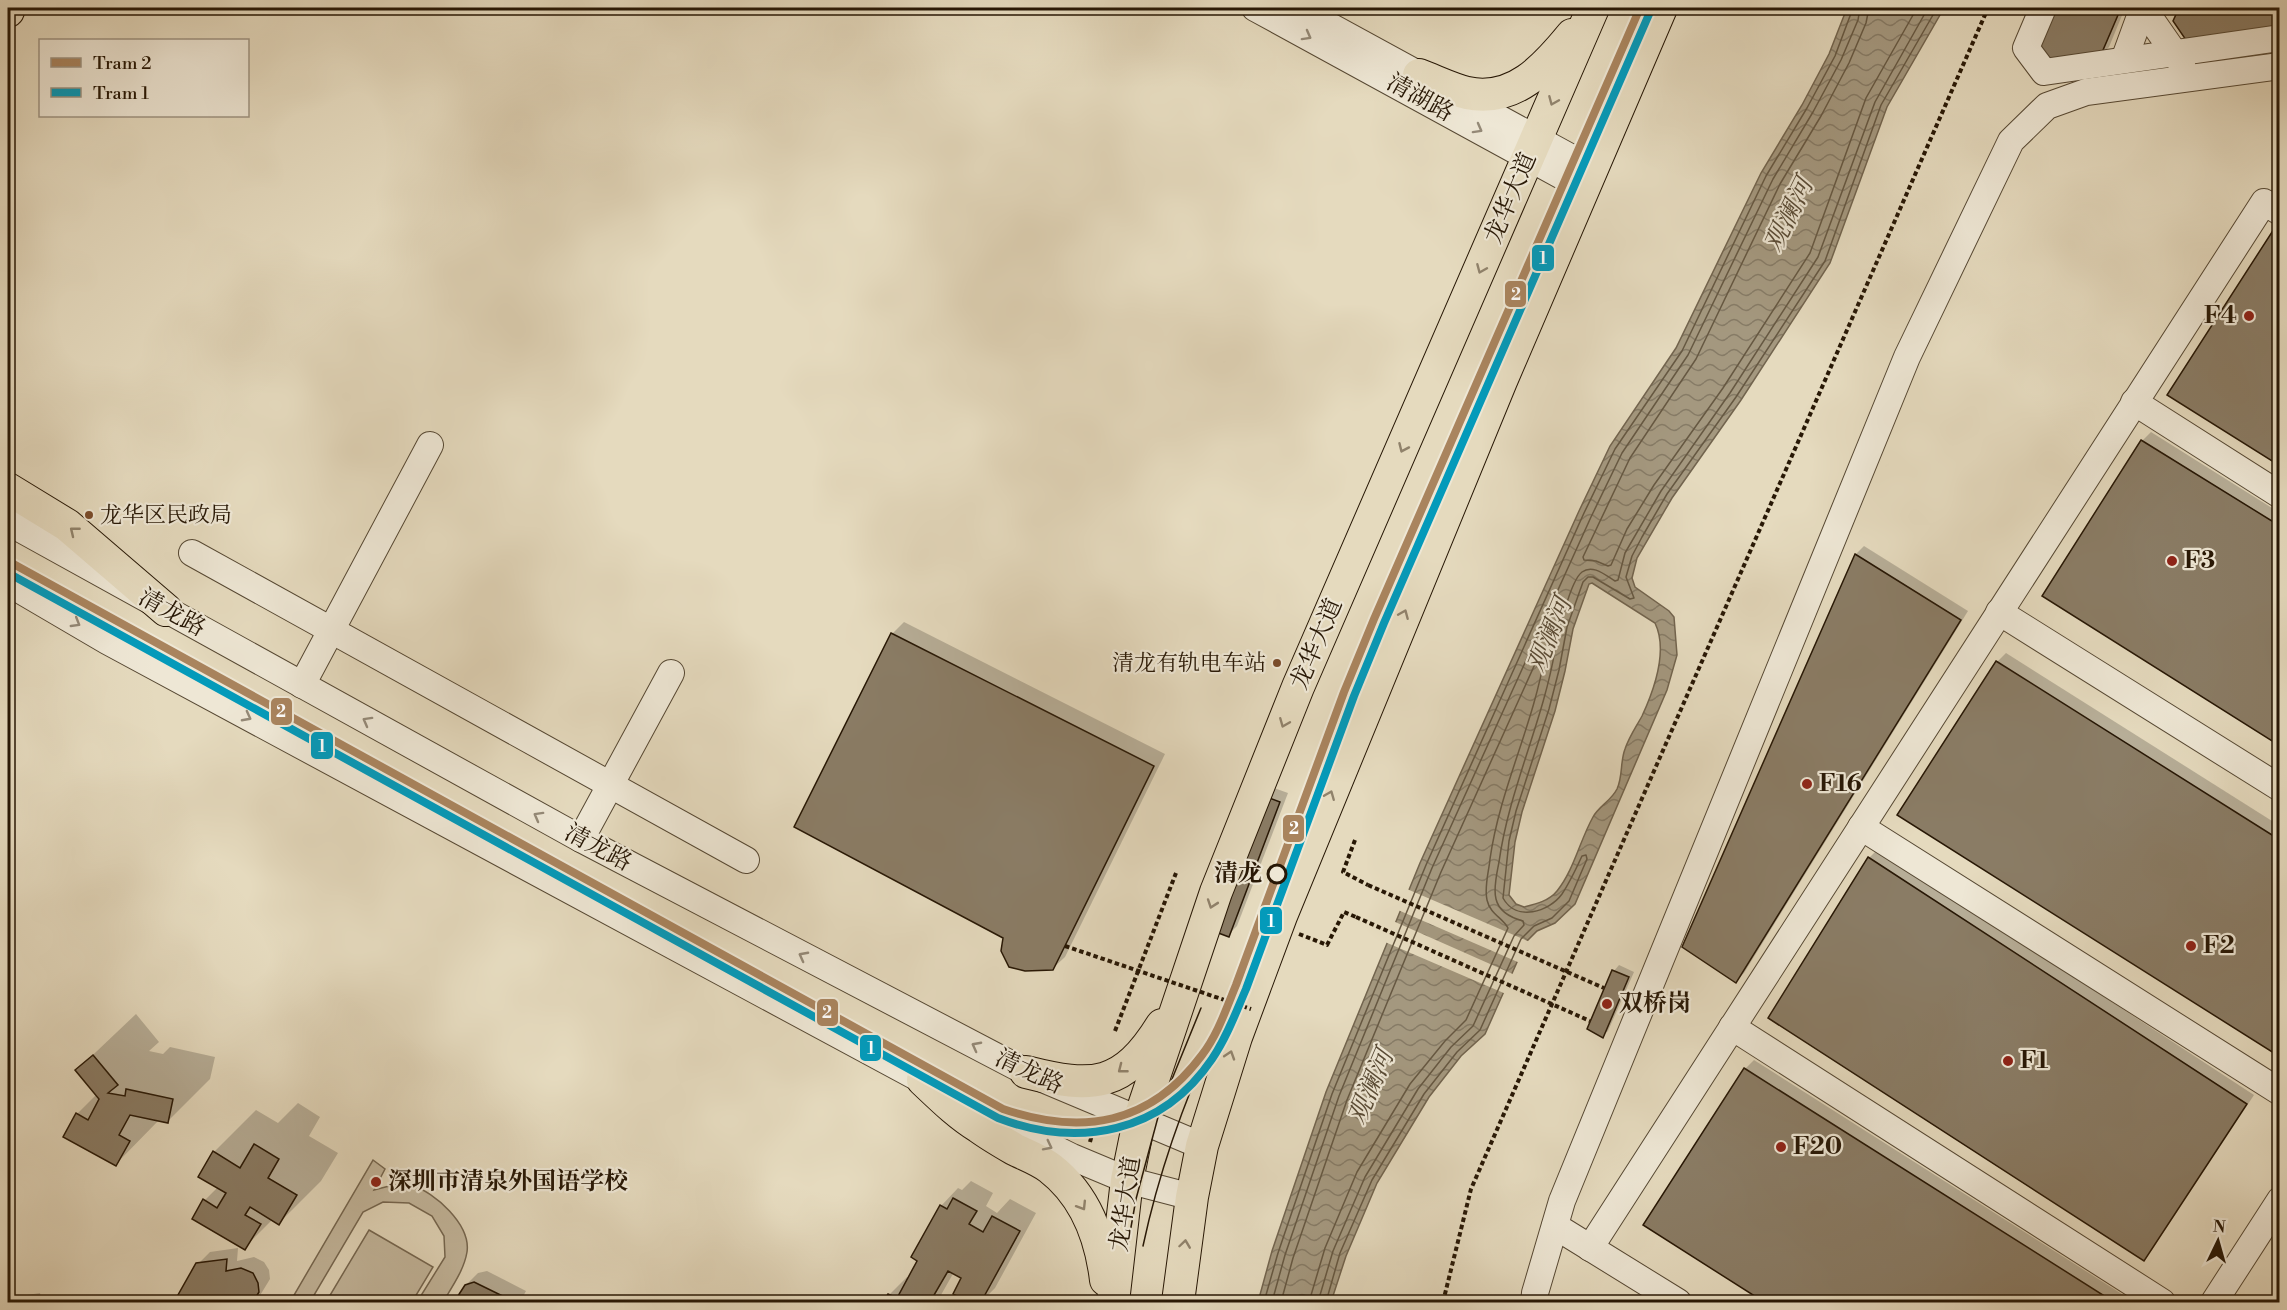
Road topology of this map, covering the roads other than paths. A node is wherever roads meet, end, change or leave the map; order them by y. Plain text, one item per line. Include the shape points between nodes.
1 (1255, 8) edge
2 (1297, 8) edge
3 (1593, 8) edge
4 (1661, 8) edge
5 (2043, 8) edge
6 (2143, 8) edge
7 (2280, 38) edge
8 (2175, 53) junction
9 (2124, 60) junction
10 (2280, 66) edge
11 (1419, 75) junction
12 (2192, 78) junction
13 (1533, 149) junction
14 (1588, 178) junction
15 (2279, 211) edge
16 (2134, 402) junction
17 (430, 445) dead end
18 (8, 489) edge
19 (2280, 495) edge
20 (8, 522) edge
21 (192, 553) dead end
22 (8, 583) edge
23 (166, 610) junction
24 (1999, 612) junction
25 (331, 630) junction
26 (671, 672) dead end
27 (302, 685) junction
28 (610, 785) junction
29 (2280, 788) edge
30 (1861, 827) junction
31 (581, 840) junction
32 (746, 860) dead end
33 (1182, 990) junction
34 (1732, 1026) junction
35 (1026, 1072) junction
36 (923, 1080) junction
37 (2280, 1092) edge
38 (1139, 1121) junction
39 (1202, 1146) junction
40 (1127, 1180) junction
41 (1192, 1197) junction
42 (2280, 1200) edge
43 (1555, 1226) junction
44 (1590, 1248) junction
45 (1538, 1299) edge
46 (1111, 1302) edge
47 (1178, 1302) edge
48 (1678, 1302) edge
49 (2162, 1302) edge
50 (2214, 1302) edge

1 -> 13 street, 清湖路
2 - 11 street, 清湖路
3 - 11 main road via 1538,74 1520,86 1491,94 1469,93
3 -> 13 main road, 龙华大道
4 - 14 main road
5 - 9 street via 2026,48 2044,72
6 - 8 street
6 - 9 street
7 - 8 street
8 - 9 street
8 - 12 street
10 - 12 street
11 - 13 street, 清湖路
12 - 43 street via 2086,92 2047,106 2011,141 1907,357
13 - 14 street, 清湖路
13 -> 33 main road, 龙华大道 via 1298,687 1216,892
39 -> 14 main road via 1236,1037 1281,916
15 - 16 street via 2264,202
16 - 19 street
16 - 24 street
17 - 25 street
23 -> 18 main road via 68,525
20 - 23 street, 清龙路
21 - 25 street
22 -> 36 street via 107,641
23 - 27 street, 清龙路
24 - 29 street
24 - 30 street
25 - 27 street
25 - 28 street
26 - 28 street
31 -> 27 street, 清龙路
28 - 31 street
28 - 32 street
30 - 34 street
30 - 37 street
35 -> 31 street, 清龙路
33 -> 35 main road via 1155,1036 1116,1075 1077,1083
33 - 38 main road, 龙华大道
34 - 44 street
34 - 49 street
35 - 38 street, 清龙路
36 -> 40 street via 1072,1157
36 -> 46 main road via 961,1116 1050,1168 1073,1192 1086,1210 1099,1241
38 - 39 street, 清龙路
38 - 40 main road, 龙华大道
39 - 41 main road
40 - 41 street
40 - 46 main road, 龙华大道
47 -> 41 main road
42 - 50 street
43 - 44 street
43 - 45 street
44 - 48 street

